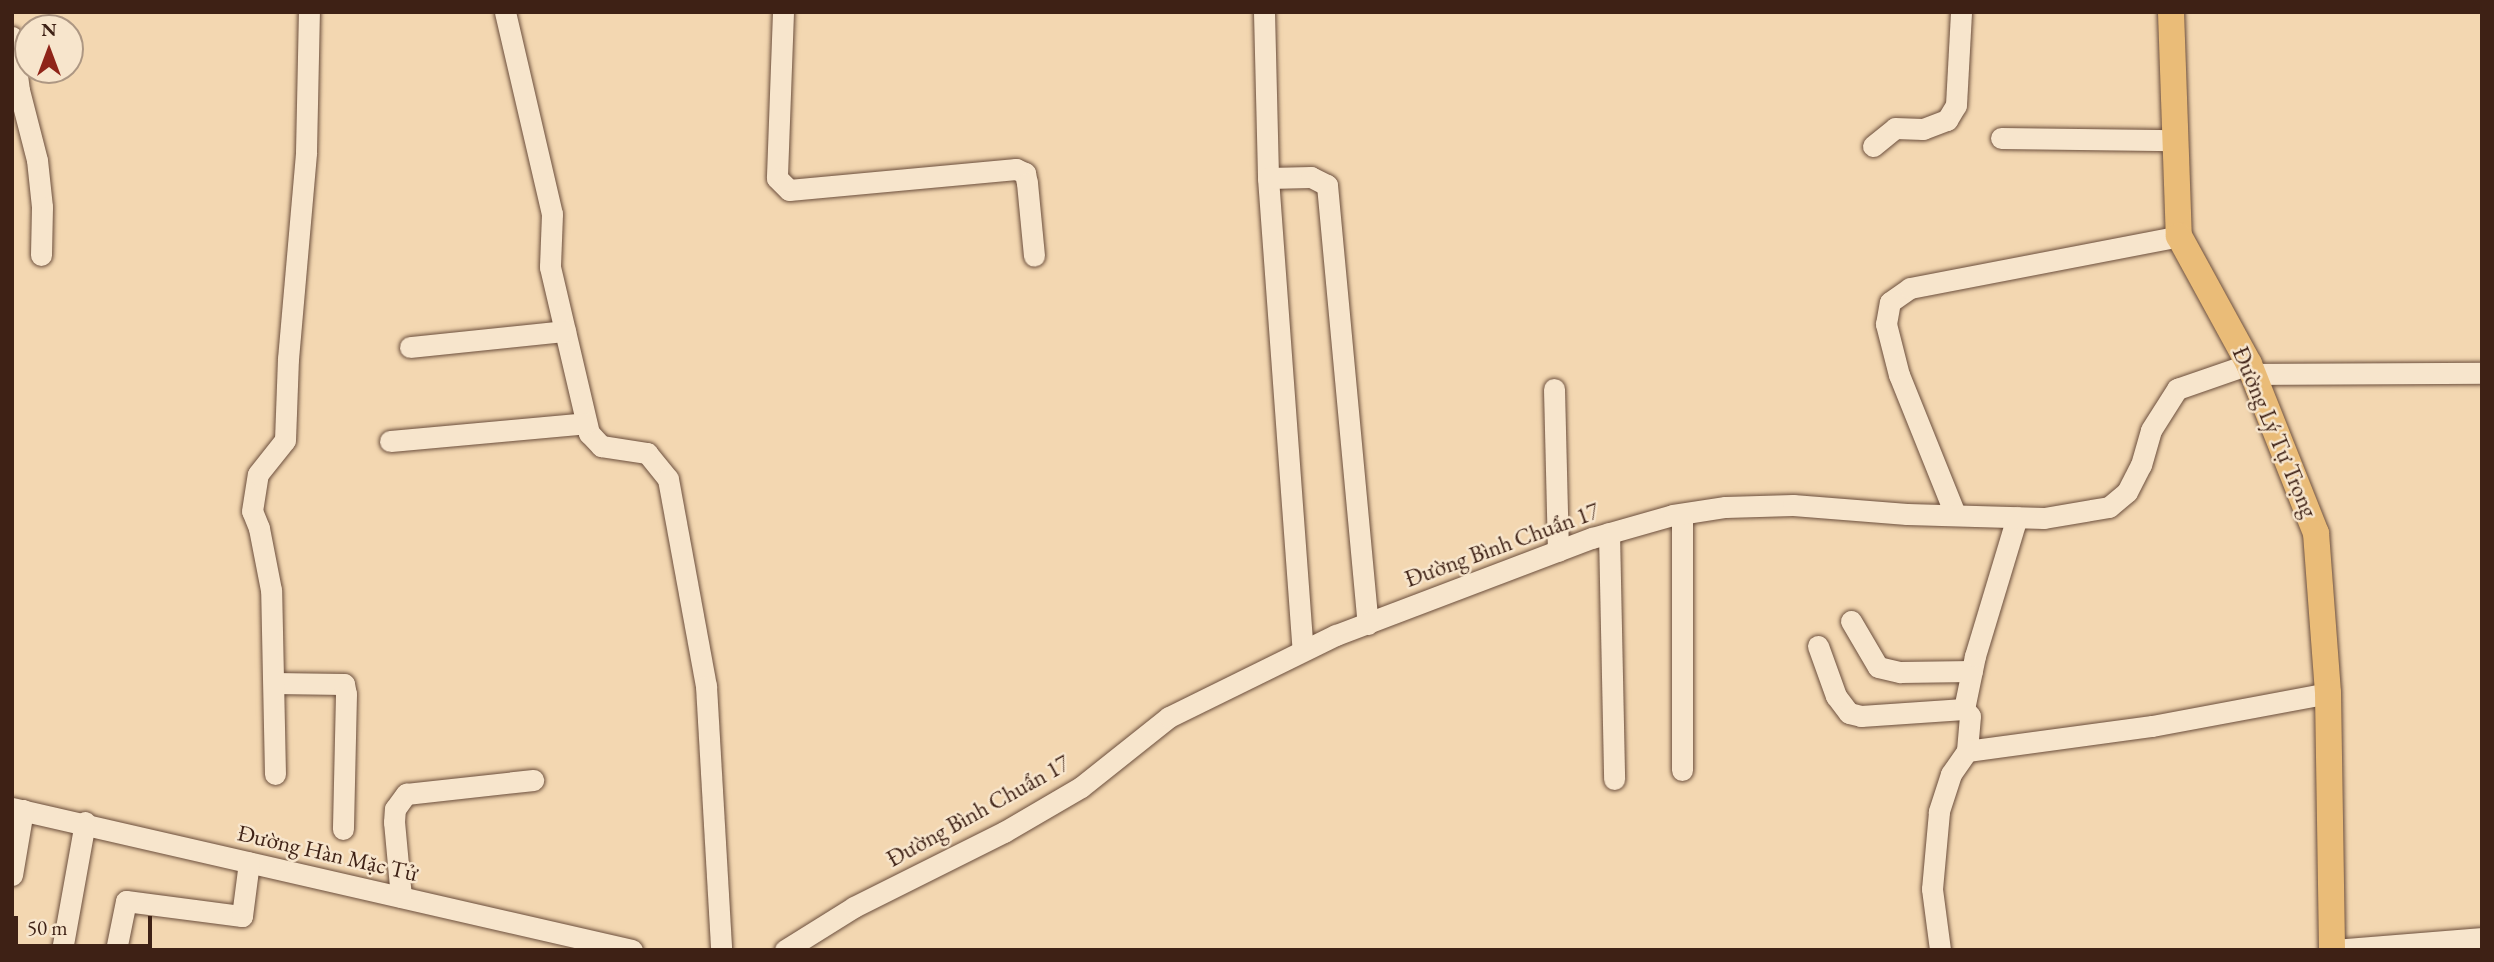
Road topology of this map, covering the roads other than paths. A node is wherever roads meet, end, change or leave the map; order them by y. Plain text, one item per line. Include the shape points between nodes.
1 (309, 12) edge
2 (505, 12) edge
3 (783, 12) edge
4 (1264, 12) edge
5 (1961, 12) edge
6 (2171, 12) edge
7 (12, 37) edge
8 (2001, 138) dead end
9 (2176, 140) junction
10 (1873, 146) dead end
11 (1268, 178) junction
12 (2179, 236) junction
13 (41, 255) dead end
14 (1034, 256) dead end
15 (565, 331) junction
16 (410, 347) dead end
17 (2251, 369) junction
18 (2482, 373) edge
19 (1554, 389) dead end
20 (586, 423) junction
21 (390, 441) dead end
22 (1682, 513) junction
23 (1955, 514) junction
24 (2017, 517) junction
25 (1609, 533) junction
26 (1558, 551) junction
27 (1851, 621) dead end
28 (1368, 624) junction
29 (1818, 646) dead end
30 (1303, 649) junction
31 (1972, 671) junction
32 (274, 683) junction
33 (2328, 693) junction
34 (1964, 709) junction
35 (1967, 751) junction
36 (1682, 770) dead end
37 (275, 774) dead end
38 (1614, 779) dead end
39 (534, 780) dead end
40 (18, 809) edge
41 (85, 822) junction
42 (343, 829) dead end
43 (249, 862) junction
44 (12, 875) edge
45 (401, 897) junction
46 (2482, 938) edge
47 (62, 950) edge
48 (116, 950) edge
49 (632, 950) edge
50 (721, 950) edge
51 (785, 950) edge
52 (1940, 950) edge
53 (2332, 950) edge

1 - 32 street via 306,152 285,440 258,474 252,511 271,590
2 - 15 street via 552,214 550,267
3 - 14 street via 776,156 777,178 789,190 1016,169 1025,173
4 - 11 street
5 - 10 street via 1956,106 1947,120 1923,129 1895,128
6 - 9 main road, Đường Lý Tự Trọng
7 - 13 street via 19,90 37,160
8 - 9 street
9 - 12 main road, Đường Lý Tự Trọng
11 - 28 street via 1311,177 1327,185
11 - 30 street
12 - 17 main road, Đường Lý Tự Trọng
12 - 23 street via 1910,288 1890,302 1886,324 1899,374
15 - 16 street
15 - 20 street
17 - 18 street, Đường Bình Chuẩn 17
17 - 24 street, Đường Bình Chuẩn 17 via 2177,389 2151,430 2127,492 2109,506 2064,516
17 - 33 main road, Đường Lý Tự Trọng via 2314,525
19 - 26 street
20 - 21 street
20 - 50 street via 601,446 647,453 668,479 706,686
22 - 23 street, Đường Bình Chuẩn 17 via 1725,506 1793,505
22 - 25 street, Đường Bình Chuẩn 17
22 - 36 street
23 - 24 street, Đường Bình Chuẩn 17
24 - 31 street
25 - 26 street, Đường Bình Chuẩn 17
25 - 38 street
26 - 28 street, Đường Bình Chuẩn 17
27 - 31 street via 1878,667 1900,672
28 - 30 street, Đường Bình Chuẩn 17
29 - 34 street via 1836,696 1849,713
30 - 51 street, Đường Bình Chuẩn 17 via 1168,717 1081,787 855,907
31 - 34 street
32 - 37 street
32 - 42 street via 344,684
33 - 35 street via 2152,726
33 - 53 main road, Đường Lý Tự Trọng
34 - 35 street via 1970,716
35 - 52 street via 1951,774 1939,812 1932,889
39 - 45 street via 406,794 395,809 394,822
40 - 41 street, Đường Hàn Mặc Tử
40 - 44 street
41 - 43 street, Đường Hàn Mặc Tử
41 - 47 street
43 - 45 street, Đường Hàn Mặc Tử
43 - 48 street via 242,916 125,901
45 - 49 street, Đường Hàn Mặc Tử
46 - 53 street

